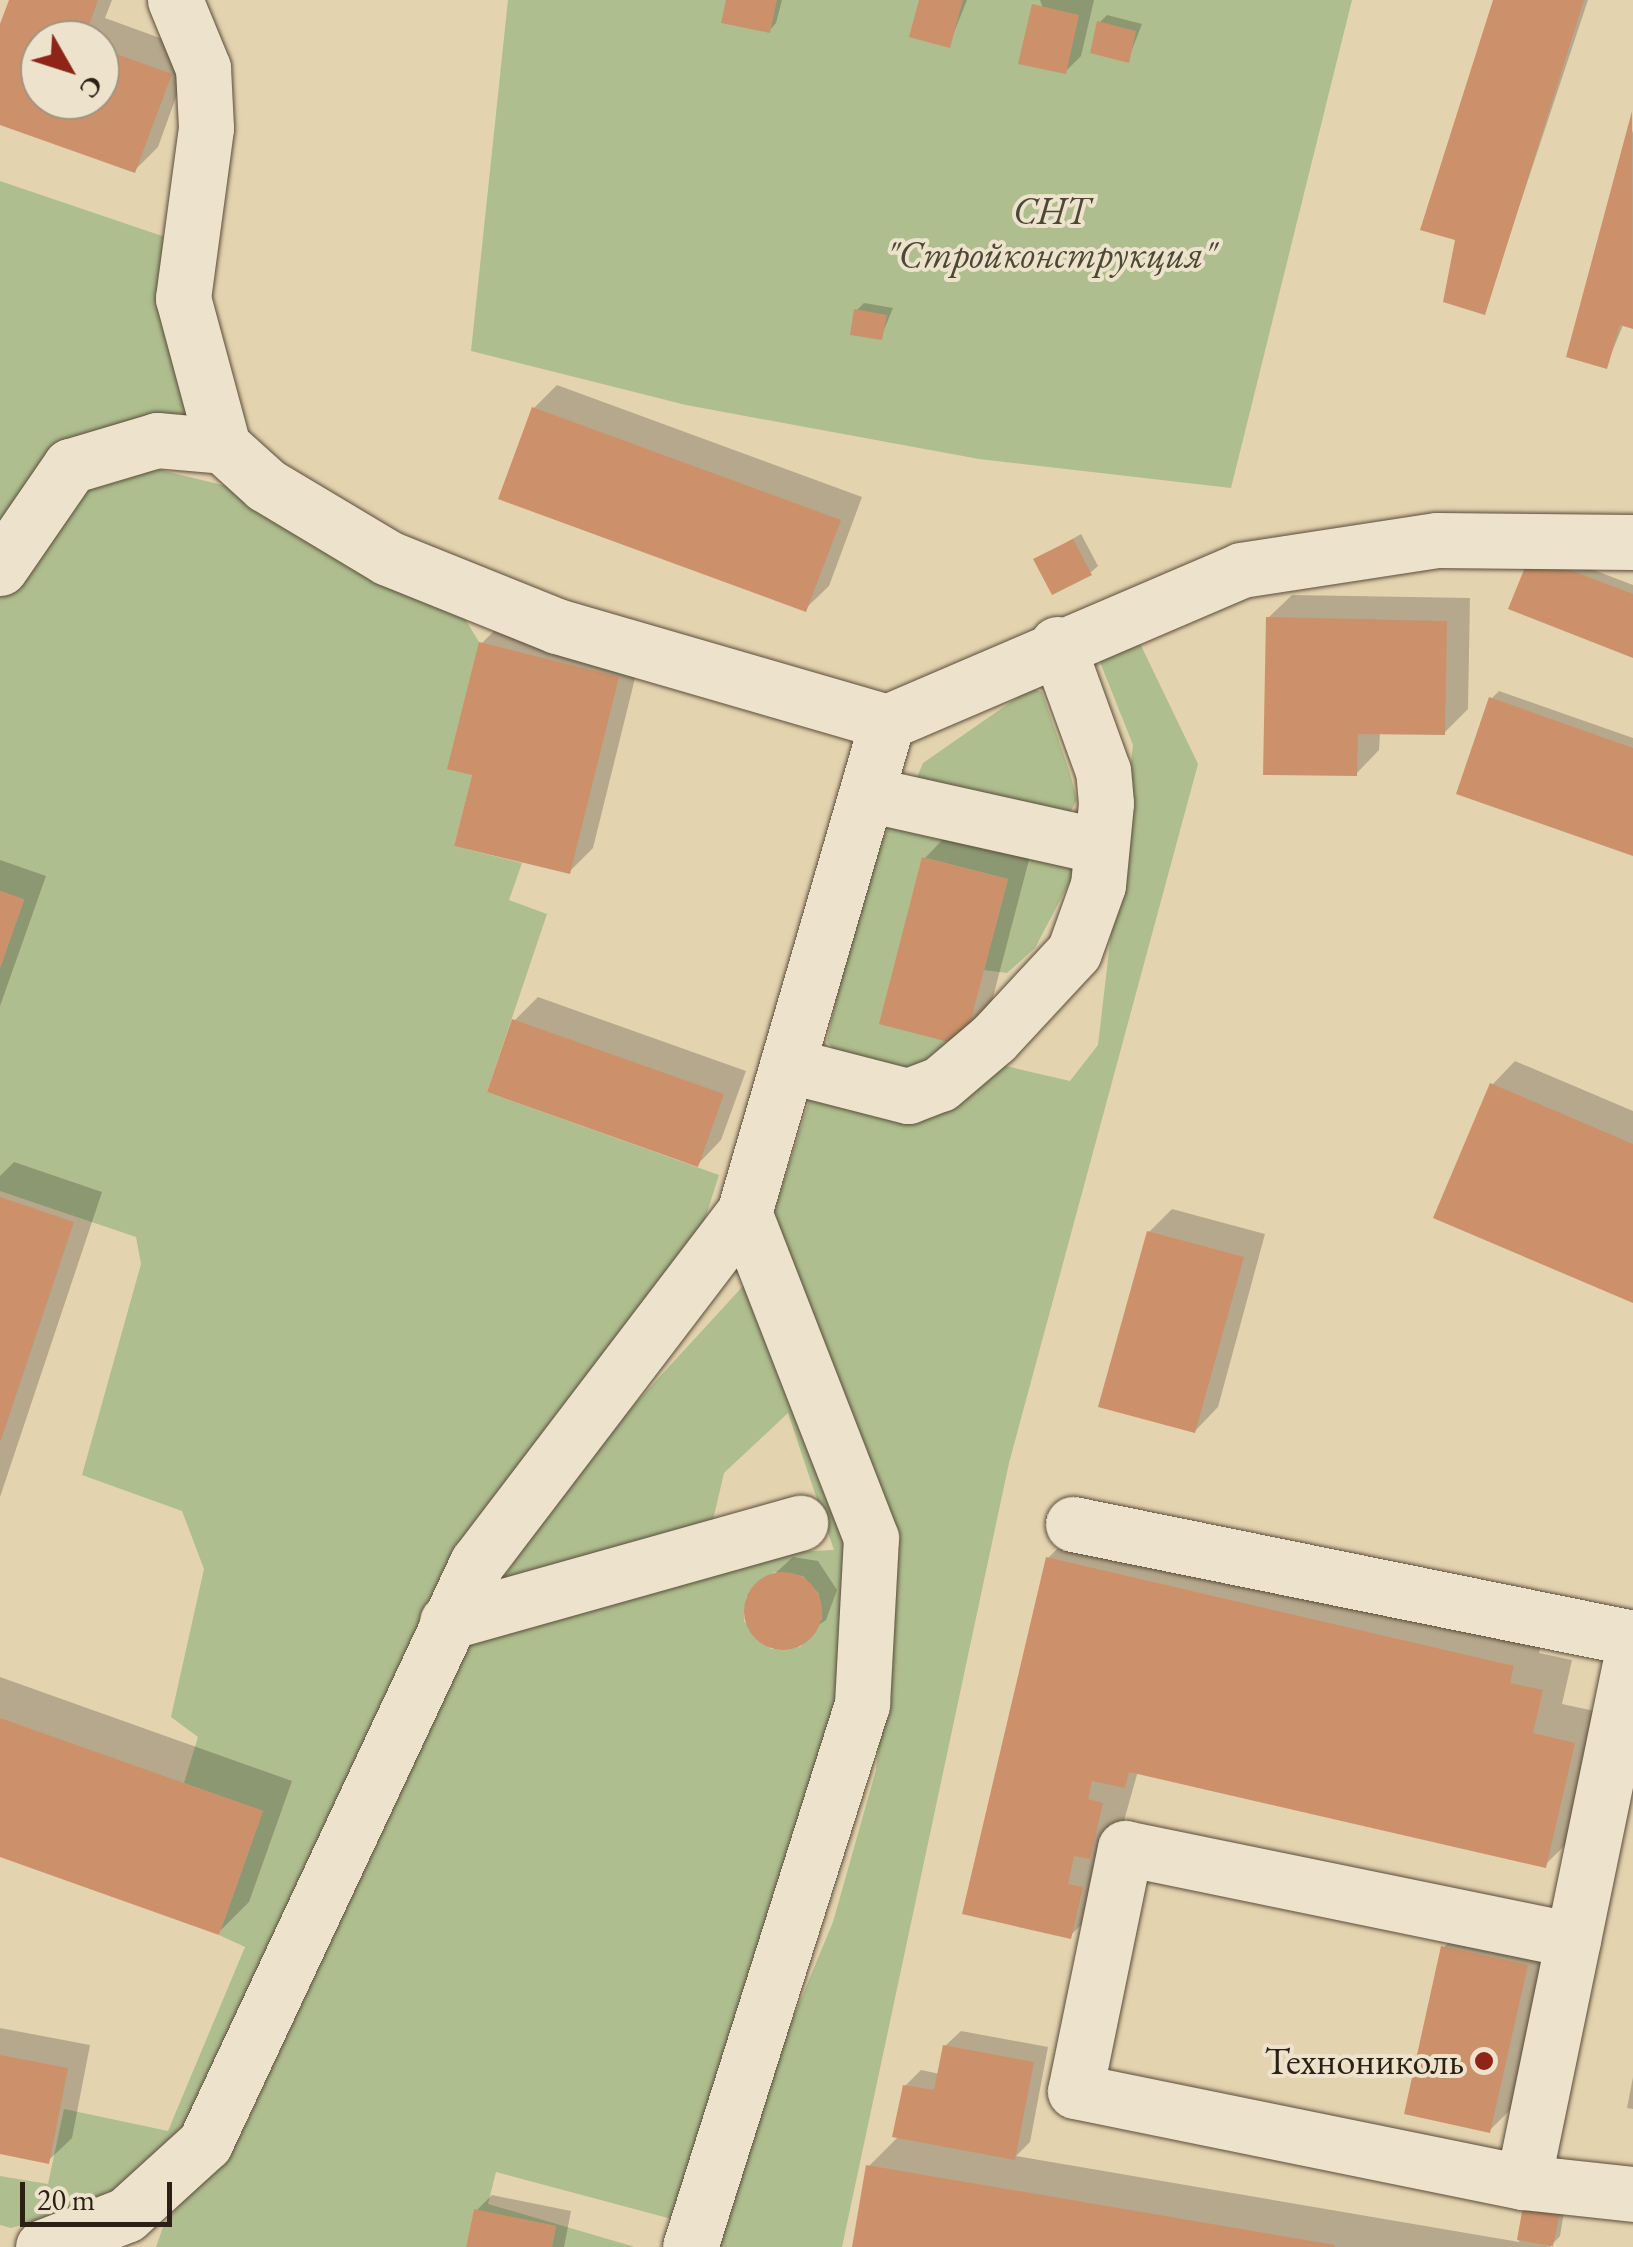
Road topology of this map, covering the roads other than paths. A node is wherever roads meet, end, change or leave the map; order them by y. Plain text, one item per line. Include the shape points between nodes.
1 (176, 0) edge
2 (223, 446) junction
3 (1633, 542) edge
4 (0, 568) edge
5 (1058, 644) junction
6 (888, 722) junction
7 (867, 794) junction
8 (1100, 846) junction
9 (787, 1065) junction
10 (744, 1213) junction
11 (800, 1523) dead end
12 (1073, 1524) dead end
13 (448, 1622) junction
14 (1633, 1638) edge
15 (1633, 1649) edge
16 (1573, 1940) junction
17 (1523, 2182) junction
18 (1633, 2194) edge
19 (123, 2231) edge
20 (43, 2247) edge
21 (690, 2247) edge

1 - 2 street via 203,68 206,128 182,298
2 - 4 street via 158,440 70,466
2 - 6 street via 266,485 388,558 558,626
3 - 5 street via 1437,540 1242,570
5 - 6 street
5 - 8 street via 1103,771
6 - 7 street
7 - 8 street
7 - 9 street
8 - 9 street via 1074,952 940,1084 880,1096
9 - 10 street
10 - 13 street via 478,1562
10 - 21 street via 871,1538 862,1704
11 - 13 street
12 - 14 street
13 - 19 street via 230,2104
15 - 16 street
16 - 17 street
16 - 17 street via 1125,1848 1075,2092
17 - 18 street
19 - 20 street

